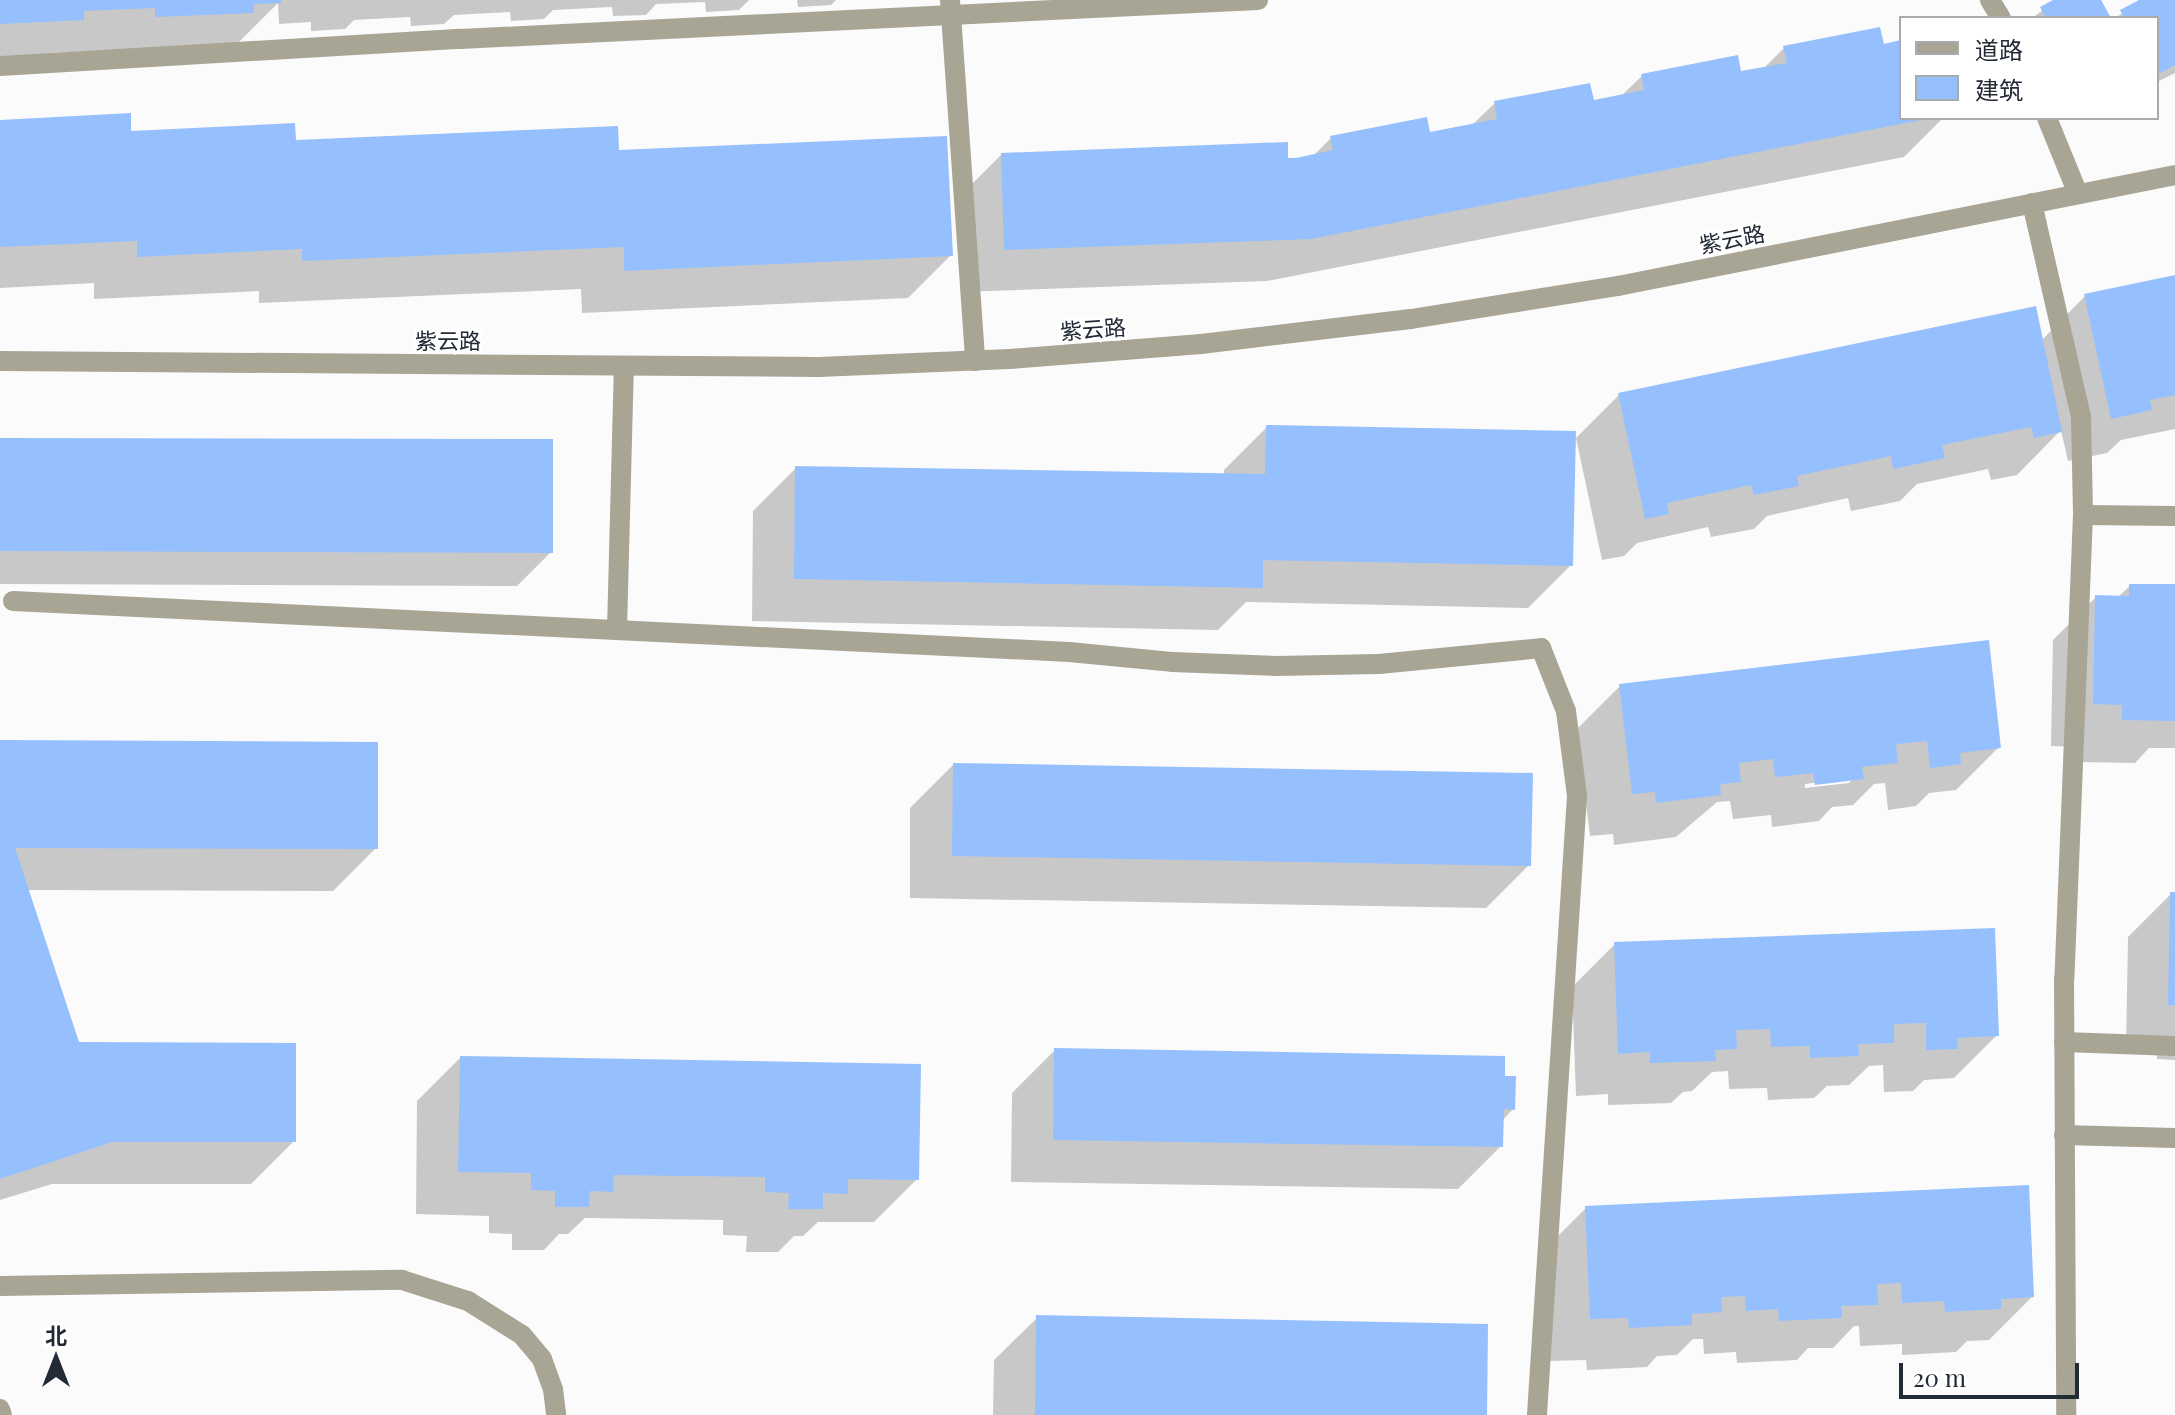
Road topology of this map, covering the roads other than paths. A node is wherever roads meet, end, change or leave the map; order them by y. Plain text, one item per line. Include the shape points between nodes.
1 (1258, 0) edge
2 (951, 8) edge
3 (0, 66) edge
4 (2048, 120) edge
5 (2175, 175) edge
6 (2078, 194) junction
7 (2032, 203) junction
8 (0, 361) edge
9 (975, 361) junction
10 (624, 366) junction
11 (2083, 515) junction
12 (2175, 516) edge
13 (13, 601) dead end
14 (617, 630) junction
15 (2064, 1042) junction
16 (2175, 1046) edge
17 (2064, 1135) junction
18 (2175, 1138) edge
19 (0, 1286) edge
20 (0, 1409) edge
21 (2, 1415) edge
22 (556, 1415) edge
23 (1537, 1415) edge
24 (2066, 1415) edge

1 - 2 street
2 - 3 street
2 - 9 street
4 - 6 street
5 - 6 street, 紫云路
6 - 7 street, 紫云路
7 - 9 street, 紫云路 via 1618,286 1426,317 1201,344
7 - 11 street via 2081,417
8 - 10 street, 紫云路
9 - 10 street, 紫云路
10 - 14 street
11 - 12 street
11 - 15 street
13 - 14 street
14 - 23 street via 1276,666 1379,664 1541,648 1566,711 1577,796
15 - 16 street
15 - 17 street
17 - 18 street
17 - 24 street
19 - 22 street via 402,1280 468,1301 522,1335 542,1359
20 - 21 street

